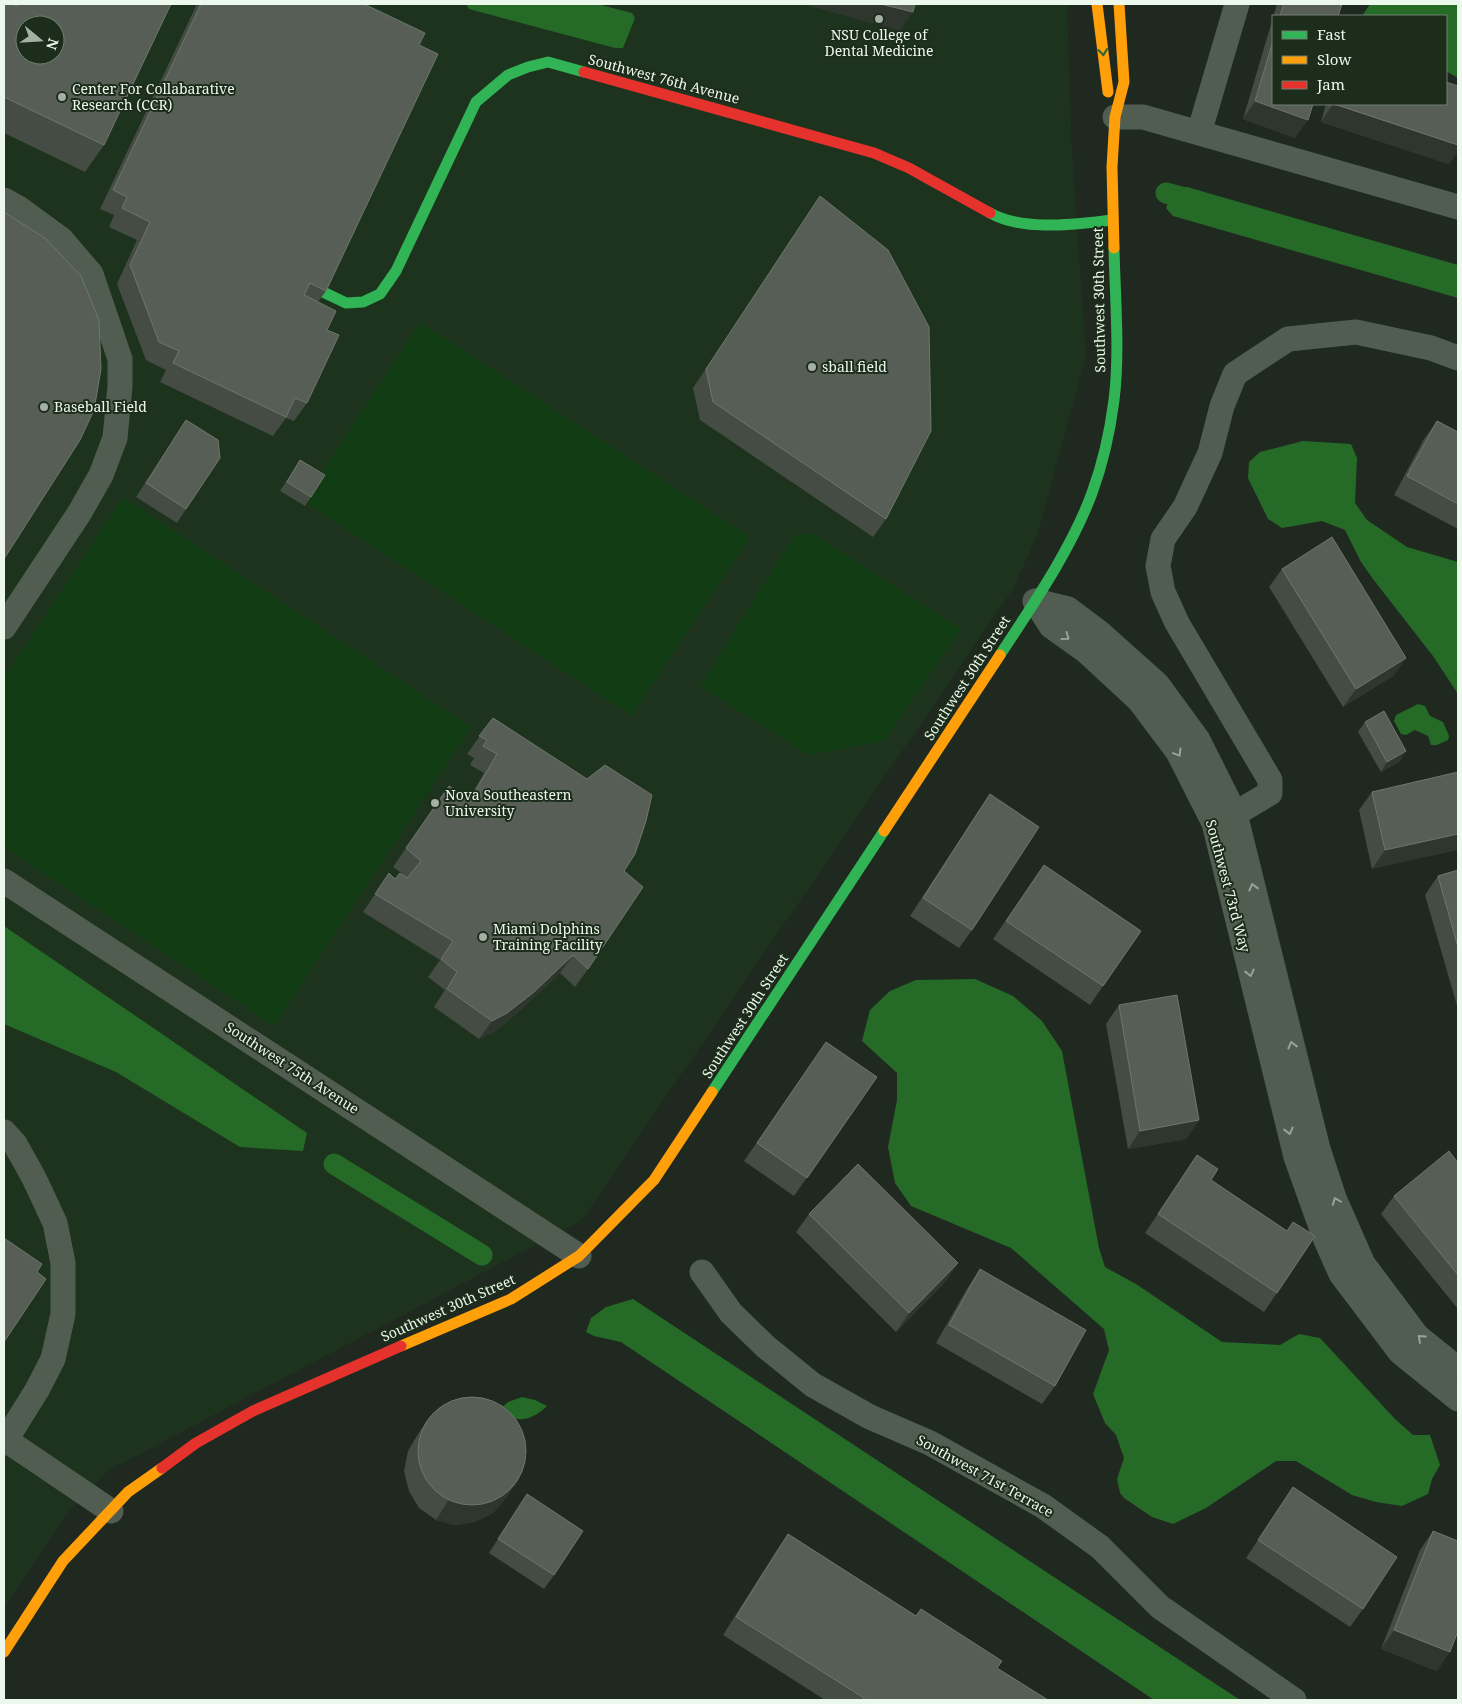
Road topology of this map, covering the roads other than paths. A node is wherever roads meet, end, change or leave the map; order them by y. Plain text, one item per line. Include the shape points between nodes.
1 (1097, 4) edge
2 (1120, 4) edge
3 (1237, 4) edge
4 (1115, 117) junction
5 (1199, 133) junction
6 (4, 200) edge
7 (1458, 207) edge
8 (1113, 220) junction
9 (321, 291) edge
10 (1458, 358) edge
11 (1035, 601) junction
12 (4, 627) edge
13 (1235, 814) junction
14 (4, 881) edge
15 (4, 1132) edge
16 (580, 1256) junction
17 (702, 1272) dead end
18 (1458, 1369) edge
19 (1458, 1399) edge
20 (5, 1442) edge
21 (111, 1511) junction
22 (4, 1652) edge
23 (1294, 1700) edge

1 -> 4 street, Southwest 30th Street via 1106,86
2 - 4 street, Southwest 30th Street via 1124,82
3 - 5 street
4 - 5 street via 1143,117
4 - 8 street, Southwest 30th Street
5 - 7 street
6 - 12 street via 61,239 91,274 120,359 115,438 101,475
8 - 9 street, Southwest 76th Avenue via 1062,225 1016,222 996,216 909,168 874,153 548,62 508,75 476,102 396,271 380,294 363,302 346,303
8 - 11 street, Southwest 30th Street via 1116,366 1110,426 1092,494 1071,539
10 - 13 street via 1431,348 1356,332 1288,339 1236,374 1222,406 1210,453 1185,507 1163,539 1158,566 1163,592 1177,622 1270,780 1270,793
11 - 13 street, Southwest 73rd Way via 1068,609 1157,684 1198,740
11 - 16 street, Southwest 30th Street via 654,1180
11 -> 19 street, Southwest 73rd Way via 1051,626 1086,652 1139,700 1178,752 1214,823 1296,1157 1325,1238 1341,1274 1400,1352
18 -> 13 street, Southwest 73rd Way via 1417,1336 1363,1264 1334,1198 1318,1149
14 - 16 street, Southwest 75th Avenue
15 - 20 street via 15,1144 55,1223 63,1263 63,1314 53,1359
16 - 21 street, Southwest 30th Street via 511,1299 253,1410 196,1443 128,1492
17 - 23 street, Southwest 71st Terrace via 731,1313 813,1385 870,1417 930,1443 1043,1506 1100,1547 1160,1607
20 - 21 street
21 - 22 street, Southwest 30th Street via 63,1561

